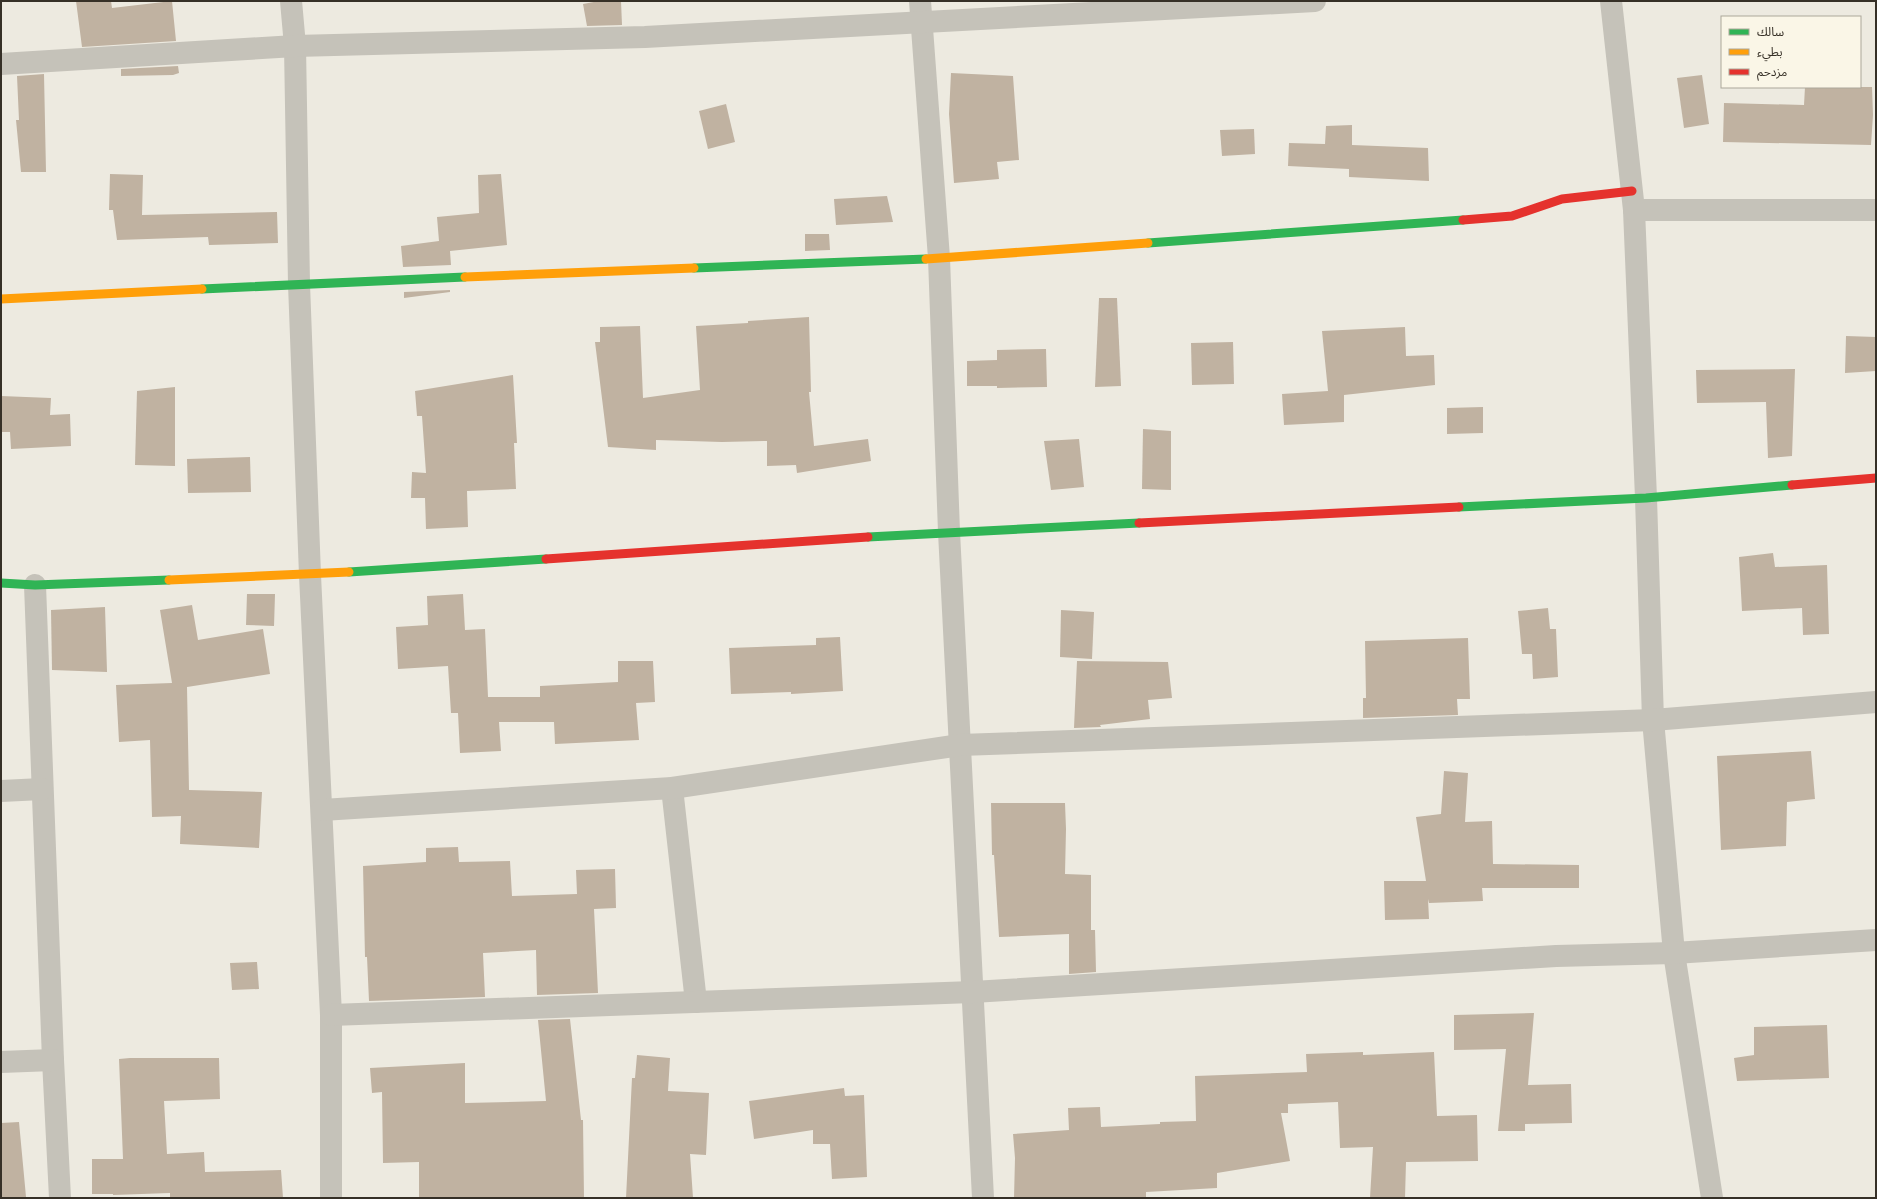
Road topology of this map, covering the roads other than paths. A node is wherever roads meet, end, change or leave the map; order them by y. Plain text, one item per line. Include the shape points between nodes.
1 (291, 1) edge
2 (1315, 1) edge
3 (1611, 1) edge
4 (920, 11) edge
5 (295, 46) junction
6 (1, 64) edge
7 (1633, 200) junction
8 (1876, 210) edge
9 (939, 258) junction
10 (299, 284) junction
11 (1, 299) edge
12 (1876, 478) edge
13 (1646, 498) junction
14 (949, 532) junction
15 (310, 575) junction
16 (1, 583) edge
17 (36, 585) junction
18 (1876, 702) edge
19 (1653, 720) junction
20 (960, 745) junction
21 (672, 788) junction
22 (42, 789) junction
23 (1, 791) edge
24 (322, 810) junction
25 (1876, 940) edge
26 (1674, 953) junction
27 (973, 992) junction
28 (696, 1002) junction
29 (331, 1015) junction
30 (53, 1060) junction
31 (1, 1062) edge
32 (60, 1198) edge
33 (331, 1198) edge
34 (983, 1198) edge
35 (1712, 1198) edge

1 - 5 street
2 - 4 street
3 - 7 street
4 - 5 street via 645,37
4 - 9 street
5 - 6 street
5 - 10 street
7 - 8 street
7 - 9 street via 1562,199 1512,216
7 - 13 street
9 - 10 street
9 - 14 street
10 - 11 street
10 - 15 street
12 - 13 street
13 - 14 street
13 - 19 street
14 - 15 street
14 - 20 street
15 - 17 street
15 - 24 street
16 - 17 street
17 - 22 street
18 - 19 street
19 - 20 street
19 - 26 street
20 - 21 street
20 - 27 street
21 - 24 street
21 - 28 street
22 - 23 street
22 - 30 street
24 - 29 street
25 - 26 street
26 - 27 street via 1556,956
26 - 35 street
27 - 28 street
27 - 34 street
28 - 29 street
29 - 33 street
30 - 31 street
30 - 32 street

